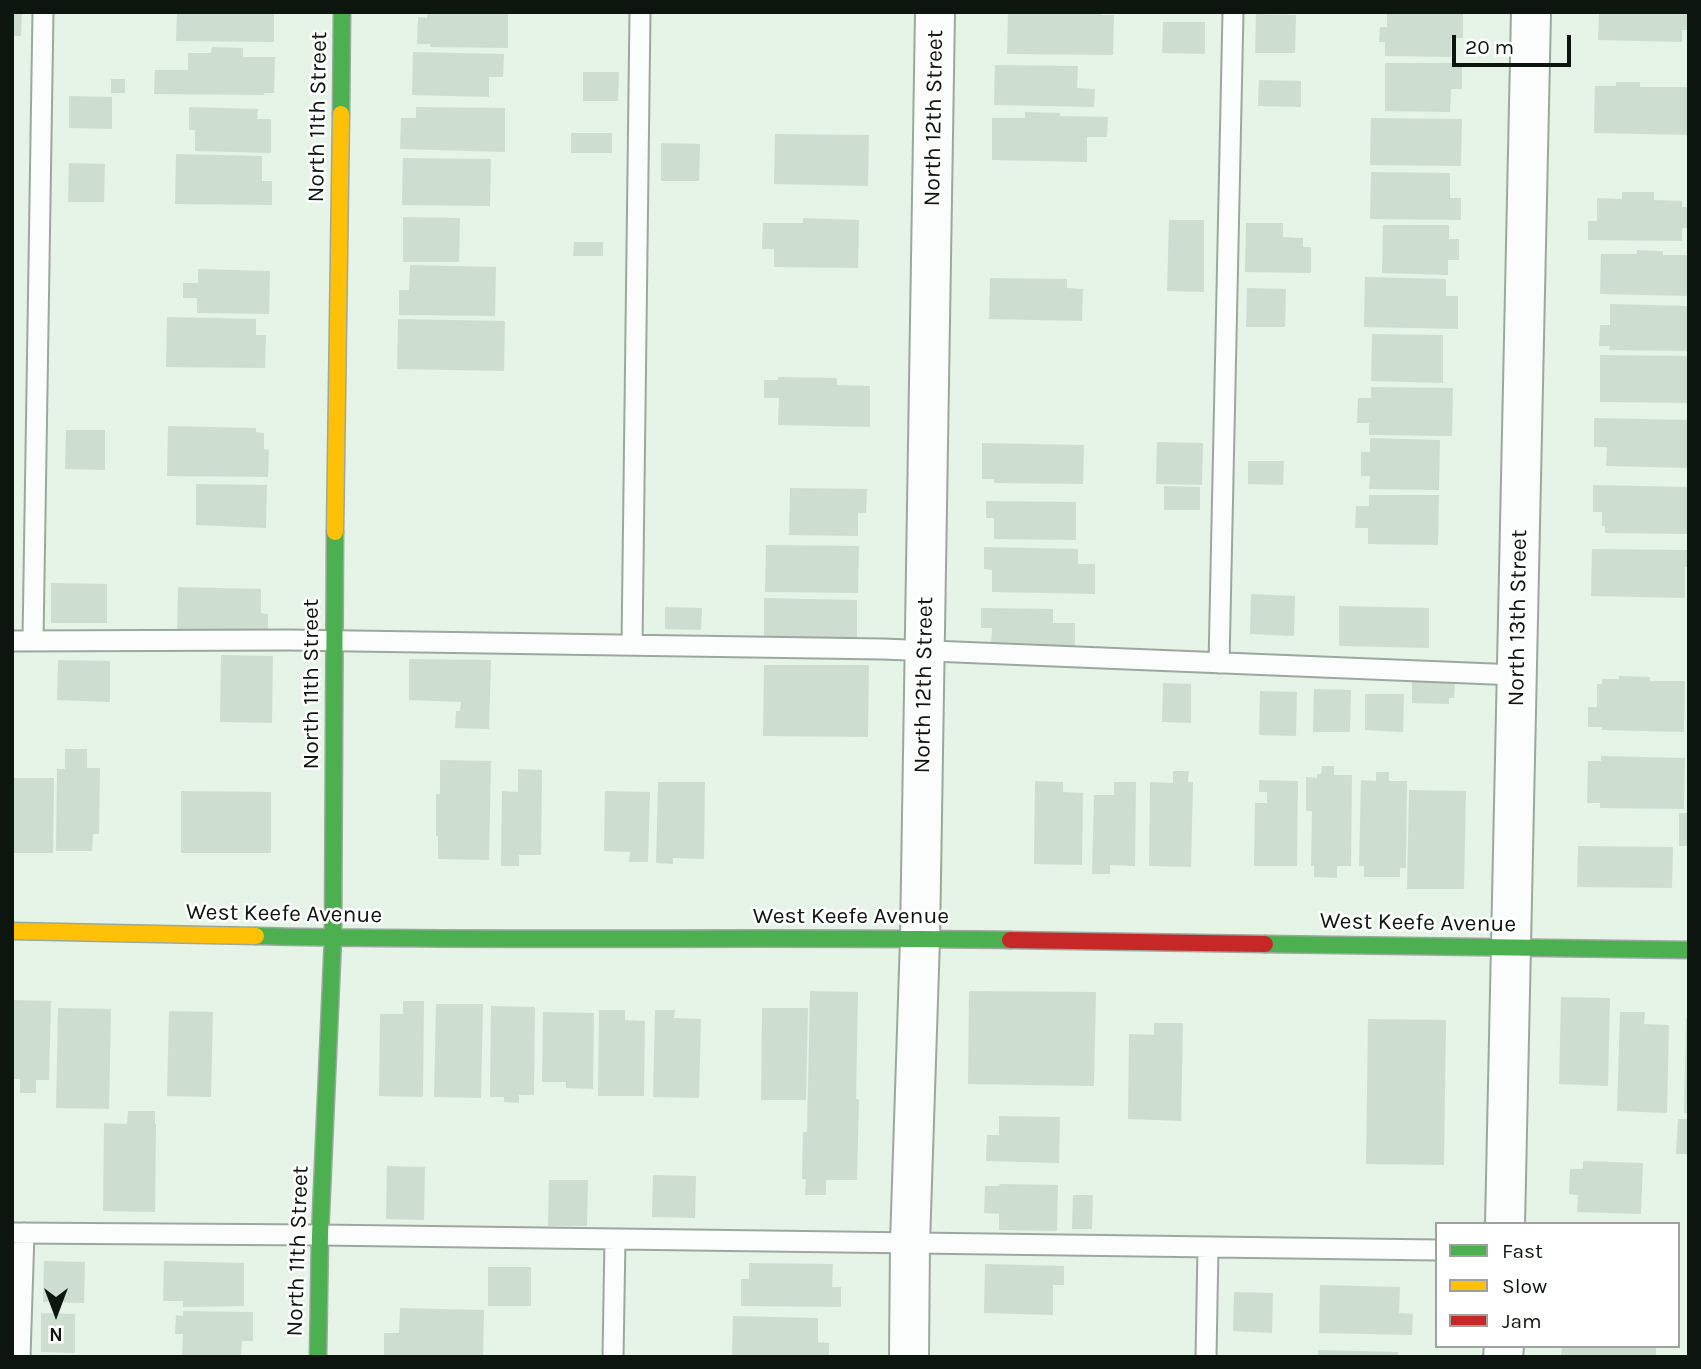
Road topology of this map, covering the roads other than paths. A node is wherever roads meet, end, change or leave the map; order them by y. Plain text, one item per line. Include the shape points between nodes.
1 (43, 12) edge
2 (342, 12) edge
3 (640, 12) edge
4 (935, 12) edge
5 (1233, 12) edge
6 (1531, 12) edge
7 (12, 640) edge
8 (33, 640) junction
9 (333, 641) junction
10 (632, 645) junction
11 (925, 650) junction
12 (1219, 663) junction
13 (1517, 675) junction
14 (12, 932) edge
15 (333, 938) junction
16 (920, 939) junction
17 (1511, 947) junction
18 (1689, 950) edge
19 (1505, 1222) edge
20 (18, 1233) edge
21 (320, 1235) junction
22 (615, 1239) junction
23 (910, 1243) junction
24 (1208, 1247) junction
25 (1435, 1250) edge
26 (20, 1357) edge
27 (318, 1357) edge
28 (613, 1357) edge
29 (909, 1357) edge
30 (1206, 1357) edge

1 - 8 lane
2 - 9 street, North 11th Street
3 - 10 lane
4 - 11 street, North 12th Street
5 - 12 lane
6 - 13 street, North 13th Street
7 - 8 lane
8 - 9 lane
9 - 10 lane
9 - 15 street, North 11th Street
10 - 11 lane
11 - 12 lane
11 - 16 street, North 12th Street
12 - 13 lane
13 - 17 street, North 13th Street
14 - 15 street, West Keefe Avenue
15 - 16 street, West Keefe Avenue
15 - 21 street, North 11th Street
16 - 17 street, West Keefe Avenue
16 - 23 street, North 12th Street
17 - 18 street, West Keefe Avenue
17 - 19 street, North 13th Street
20 - 21 lane
20 - 26 lane
21 - 22 lane
21 - 27 street, North 11th Street
22 - 23 lane
22 - 28 lane
23 - 24 lane
23 - 29 street, North 12th Street
24 - 25 lane
24 - 30 lane

